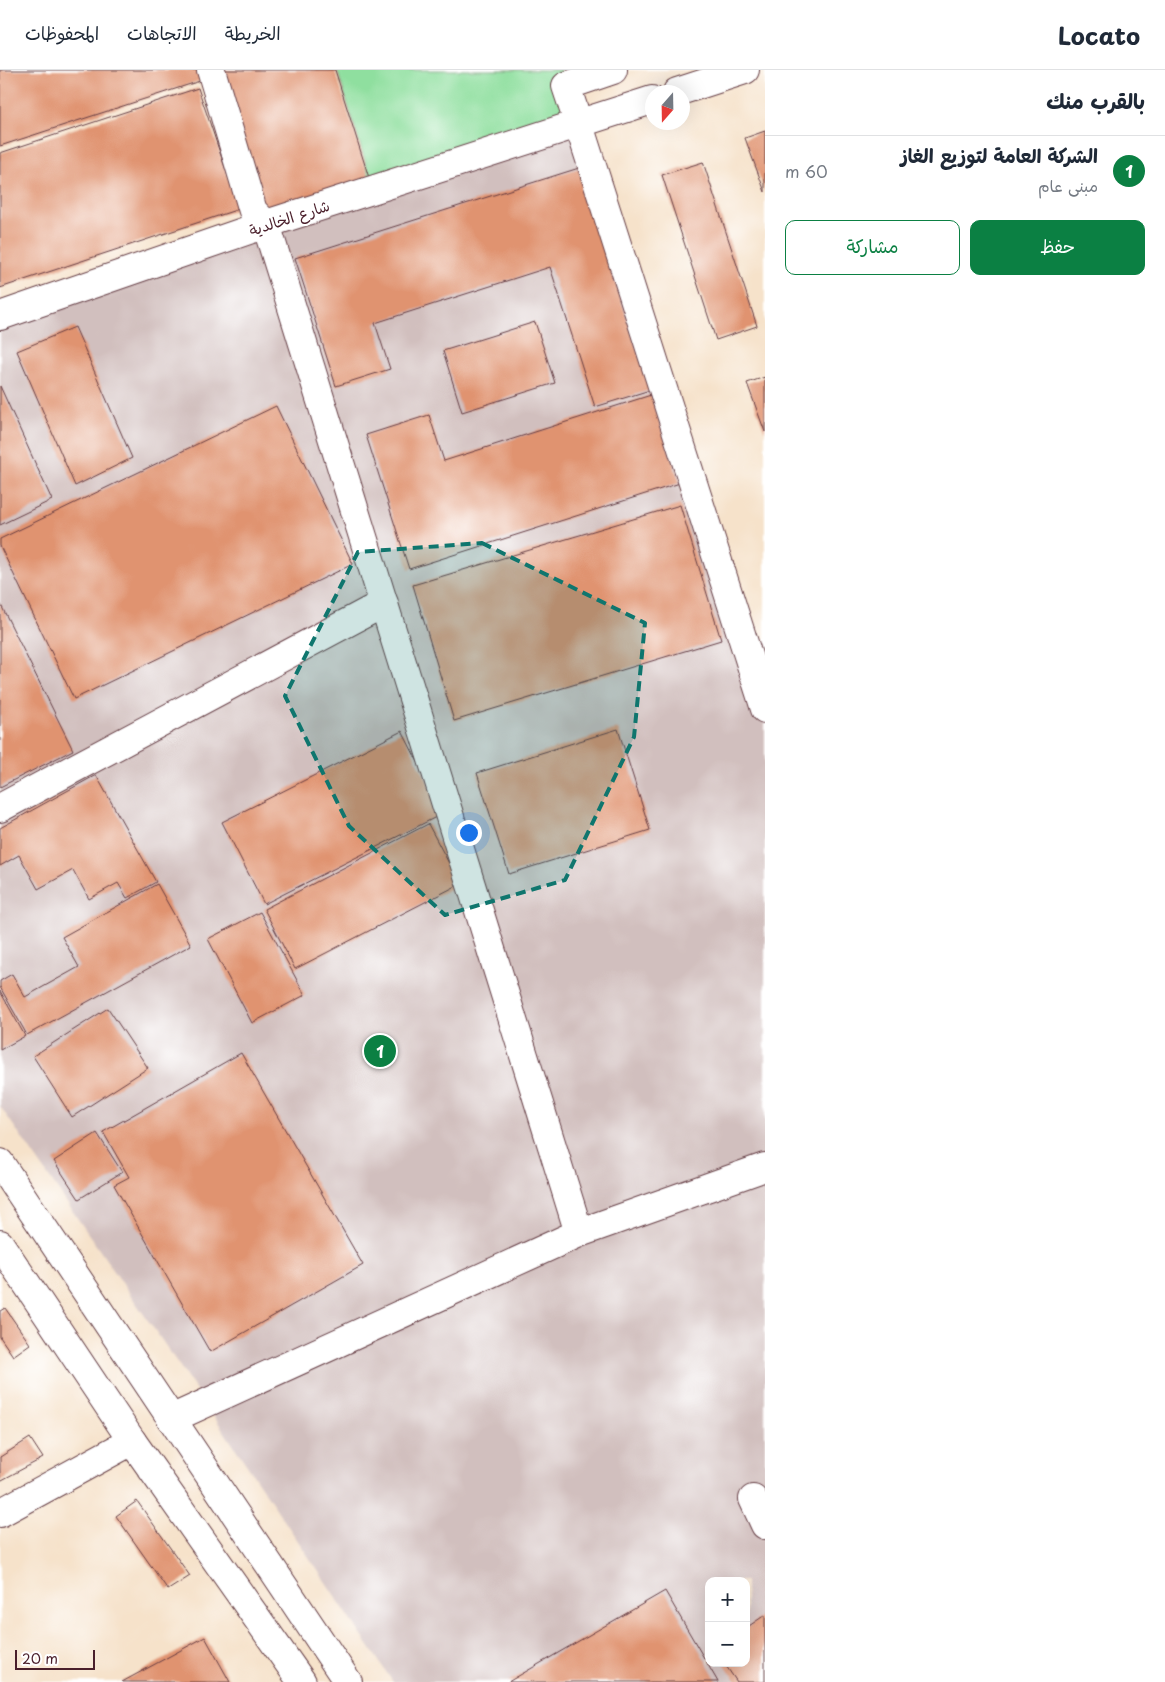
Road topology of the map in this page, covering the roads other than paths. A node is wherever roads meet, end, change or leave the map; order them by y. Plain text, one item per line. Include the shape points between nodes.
1 (211, 70) edge
2 (613, 70) edge
3 (745, 70) edge
4 (564, 78) edge
5 (690, 88) edge
6 (645, 102) edge
7 (579, 124) junction
8 (266, 224) junction
9 (0, 316) edge
10 (384, 603) junction
11 (765, 709) edge
12 (0, 808) edge
13 (0, 1163) edge
14 (765, 1166) edge
15 (579, 1233) junction
16 (0, 1244) edge
17 (171, 1420) junction
18 (132, 1441) junction
19 (753, 1499) dead end
20 (0, 1513) edge
21 (765, 1525) edge
22 (302, 1682) edge
23 (348, 1682) edge

1 - 8 street via 253,211
2 - 4 street
3 - 5 street
4 - 7 street
6 - 7 street, شارع الخالدية
7 - 8 street, شارع الخالدية
7 - 11 street
8 - 9 street, شارع الخالدية
8 - 10 street
10 - 12 street
10 - 15 street
13 - 17 street
14 - 15 street
15 - 17 street
16 - 18 street
17 - 23 street
18 - 20 street
18 - 22 street
19 - 21 street

